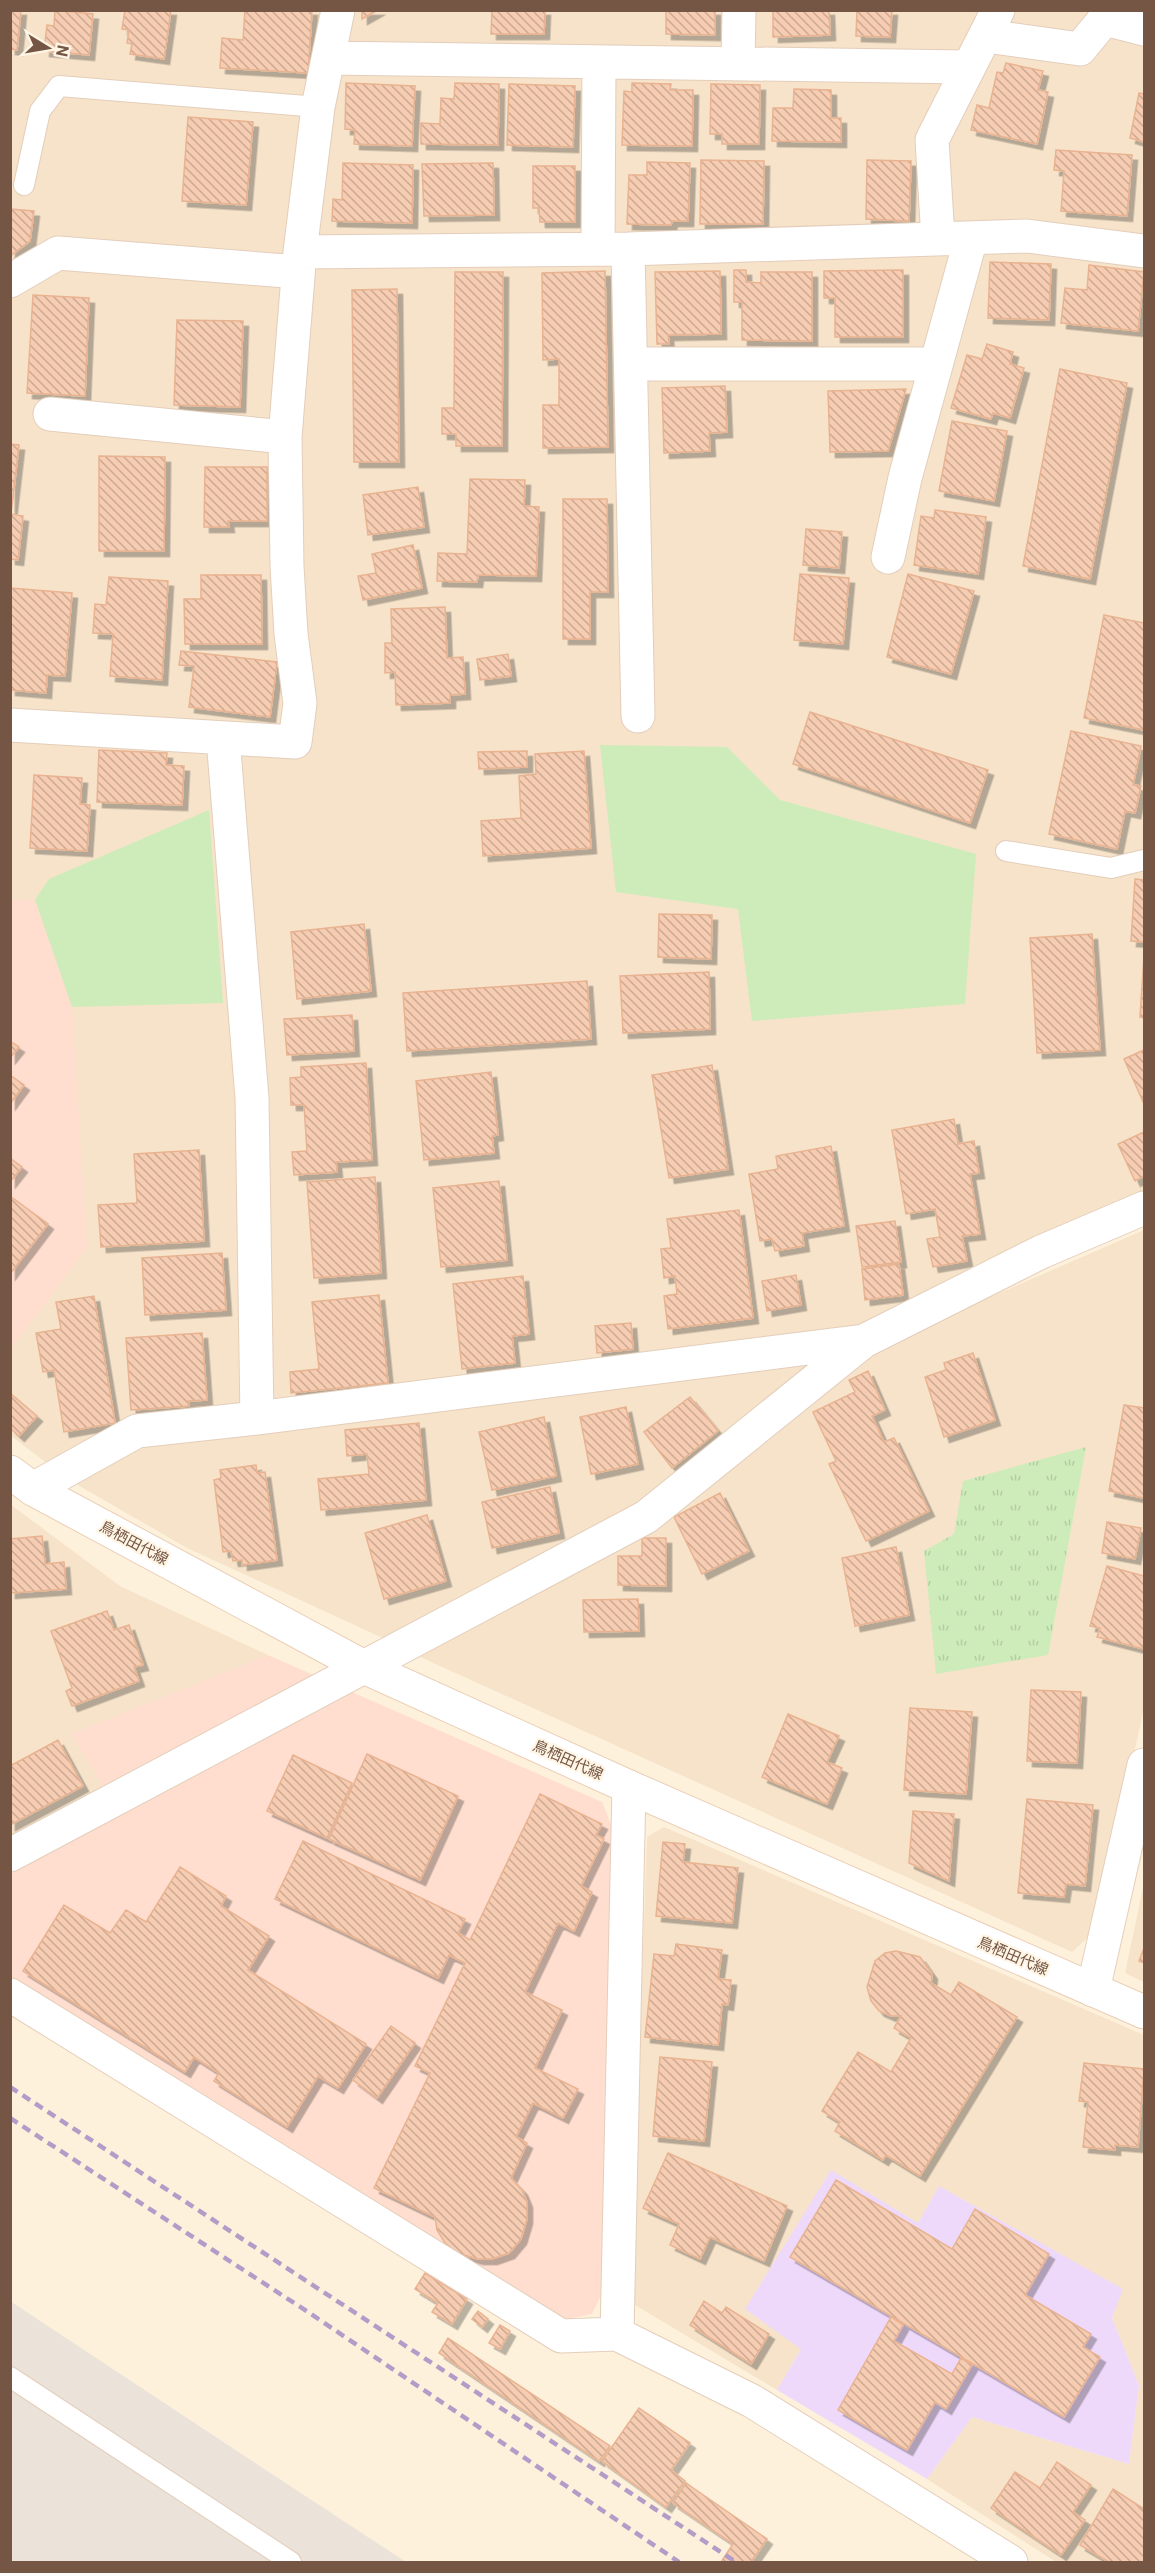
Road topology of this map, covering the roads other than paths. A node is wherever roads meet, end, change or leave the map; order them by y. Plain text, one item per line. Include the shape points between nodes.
1 (339, 10) edge
2 (739, 10) edge
3 (1108, 15) edge
4 (992, 23) edge
5 (1144, 30) edge
6 (328, 58) junction
7 (599, 62) junction
8 (738, 64) junction
9 (968, 67) junction
10 (318, 107) junction
11 (24, 185) dead end
12 (971, 238) junction
13 (938, 239) junction
14 (613, 249) junction
15 (1144, 251) edge
16 (299, 262) junction
17 (10, 281) edge
18 (631, 364) junction
19 (936, 364) junction
20 (50, 414) dead end
21 (285, 437) junction
22 (888, 557) dead end
23 (638, 716) dead end
24 (10, 725) edge
25 (223, 738) junction
26 (1006, 851) dead end
27 (1144, 860) edge
28 (1144, 1208) edge
29 (864, 1341) junction
30 (257, 1418) junction
31 (22, 1481) edge
32 (364, 1668) junction
33 (1144, 1765) edge
34 (628, 1787) junction
35 (10, 1855) edge
36 (1093, 1990) junction
37 (10, 1995) edge
38 (1144, 2012) edge
39 (617, 2334) junction
40 (10, 2377) edge
41 (291, 2562) edge
42 (1011, 2562) edge

1 - 6 street
2 - 8 street
3 - 4 street via 1080,49
3 - 5 street
4 - 9 street
6 - 7 street
6 - 10 street
7 - 8 street
7 - 14 street
8 - 9 street
9 - 13 street via 932,140
10 - 11 lane via 59,86 40,111
10 - 16 street
12 - 13 street
12 - 15 street via 1027,236
12 - 19 street
13 - 14 street
14 - 16 street
14 - 18 street
16 - 17 street via 58,253
16 - 21 street
18 - 19 street
18 - 23 street
19 - 22 street
20 - 21 street
21 - 25 street via 287,566 300,703 295,742
24 - 25 street
25 - 30 street via 252,1098
26 - 27 lane via 1111,868
28 - 29 street via 1041,1252
29 - 30 street
29 - 32 street via 646,1517
30 - 31 street via 136,1431
31 - 32 street, 鳥栖田代線
32 - 34 street, 鳥栖田代線
32 - 35 street
33 - 36 street
34 - 36 street, 鳥栖田代線
34 - 39 street
36 - 38 street, 鳥栖田代線
37 - 39 street via 561,2336
39 - 42 street via 752,2401
40 - 41 lane

